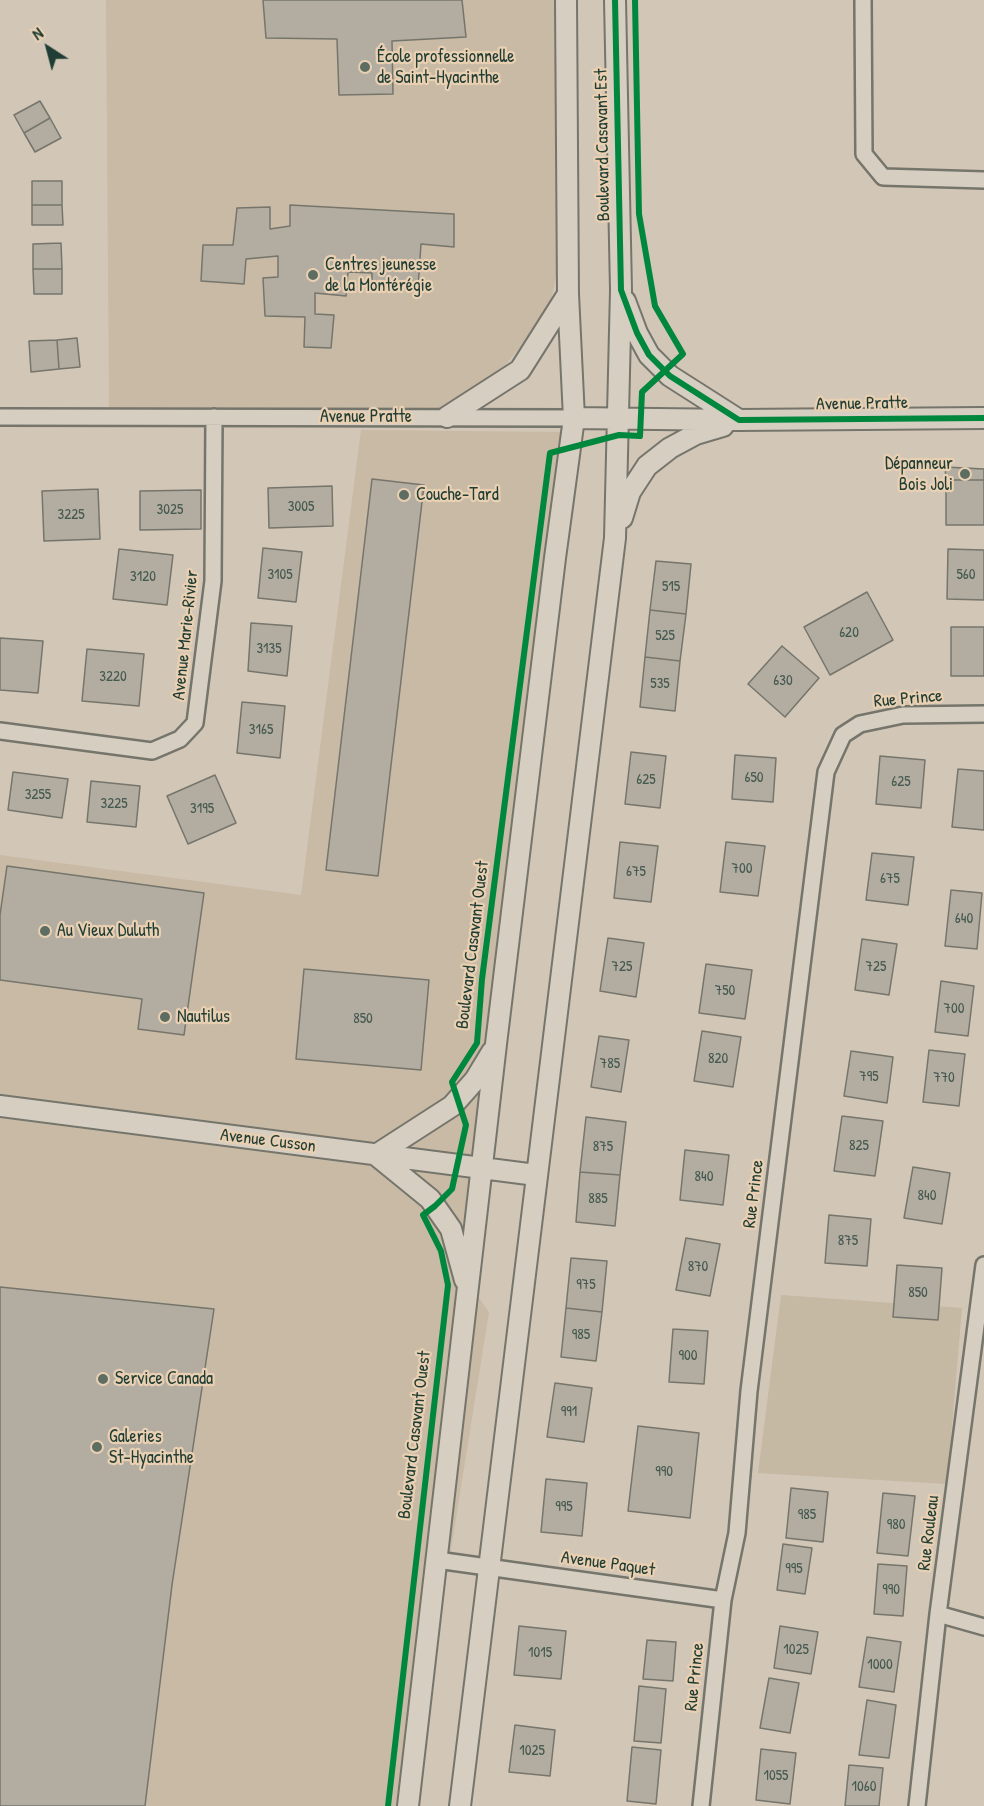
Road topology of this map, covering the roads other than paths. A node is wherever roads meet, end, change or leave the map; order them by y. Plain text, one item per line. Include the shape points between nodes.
1 (566, 0) edge
2 (615, 0) edge
3 (863, 0) edge
4 (984, 180) edge
5 (621, 290) junction
6 (568, 294) junction
7 (0, 417) edge
8 (214, 417) junction
9 (447, 417) junction
10 (574, 418) junction
11 (984, 418) edge
12 (619, 419) junction
13 (739, 420) junction
14 (615, 538) junction
15 (984, 714) edge
16 (0, 731) edge
17 (496, 1044) junction
18 (0, 1106) edge
19 (376, 1155) junction
20 (482, 1168) junction
21 (537, 1175) junction
22 (984, 1265) edge
23 (468, 1291) junction
24 (437, 1560) junction
25 (488, 1567) junction
26 (723, 1600) junction
27 (938, 1614) junction
28 (984, 1627) edge
29 (408, 1806) edge
30 (460, 1806) edge
31 (701, 1806) edge
32 (917, 1806) edge

1 - 6 street, Boulevard Casavant Est
2 - 5 street, Boulevard Casavant Est
3 - 4 street via 864,154 883,177
5 - 12 street, Boulevard Casavant Est
5 - 13 street via 649,356 670,376
6 - 9 street via 520,370
6 - 10 street, Boulevard Casavant Est
7 - 8 street, Avenue Pratte
8 - 9 street, Avenue Pratte
8 - 16 street, Avenue Marie-Rivier via 213,581 195,723 180,739 152,751
9 - 10 street, Avenue Pratte
10 - 12 street, Avenue Pratte
10 - 17 street, Boulevard Casavant Ouest
11 - 13 street, Avenue Pratte
12 - 13 street, Avenue Pratte
12 - 14 street
13 - 14 street via 696,434 647,466 630,492
14 - 21 street
15 - 26 street, Rue Prince via 903,715 860,724 843,735 826,772 749,1391 737,1533
17 - 19 street via 475,1080 452,1106
17 - 20 street, Boulevard Casavant Ouest
18 - 19 street, Avenue Cusson
19 - 20 street, Avenue Cusson
19 - 23 street via 430,1198 446,1221
20 - 21 street, Avenue Cusson
20 - 23 street, Boulevard Casavant Ouest
21 - 25 street
22 - 27 street, Rue Rouleau
23 - 24 street, Boulevard Casavant Ouest
24 - 25 street, Avenue Paquet
24 - 29 street, Boulevard Casavant Ouest
25 - 26 street, Avenue Paquet
25 - 30 street
26 - 31 street, Rue Prince
27 - 28 street
27 - 32 street, Rue Rouleau

